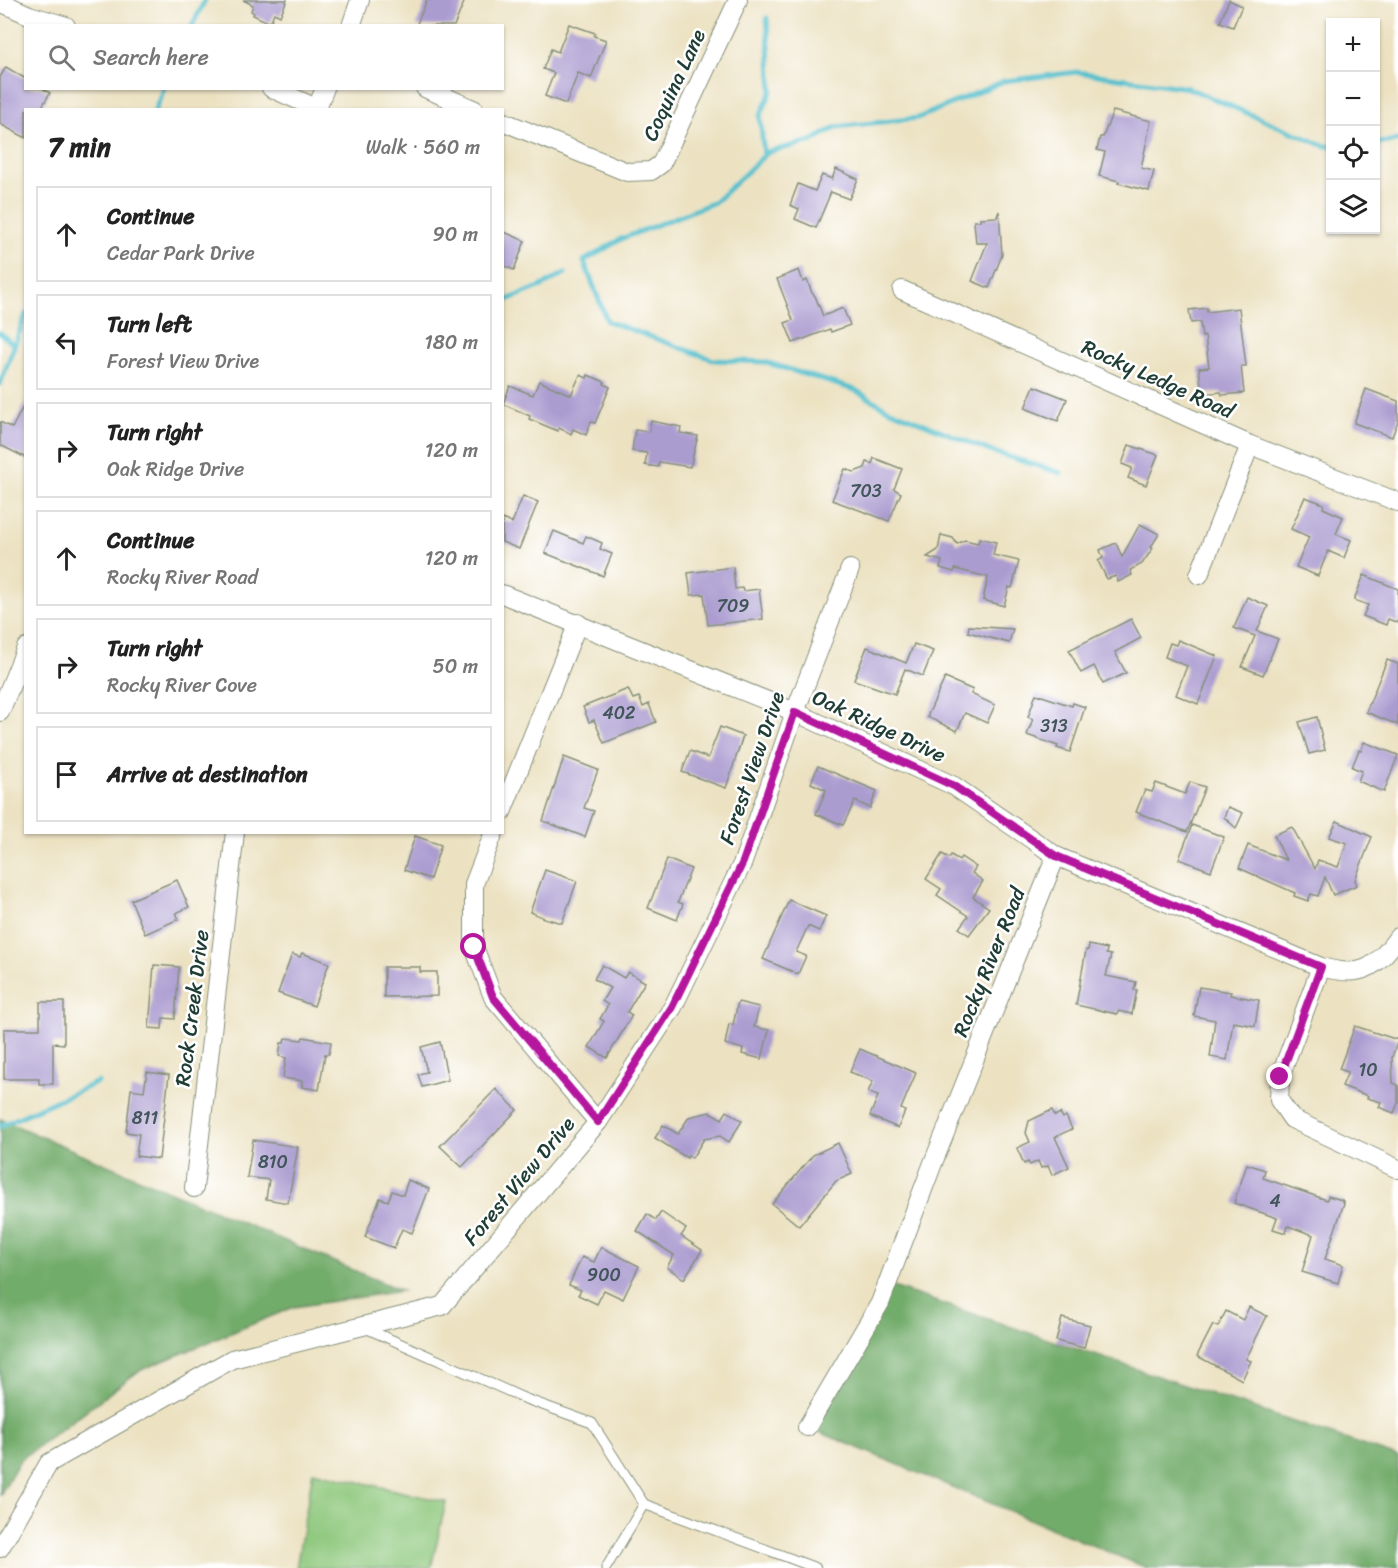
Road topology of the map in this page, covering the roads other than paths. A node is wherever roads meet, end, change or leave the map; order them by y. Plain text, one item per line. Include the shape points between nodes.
1 (360, 0) edge
2 (738, 0) edge
3 (0, 2) edge
4 (59, 24) edge
5 (352, 24) edge
6 (275, 90) edge
7 (324, 90) edge
8 (430, 90) edge
9 (314, 108) edge
10 (316, 108) edge
11 (470, 108) edge
12 (504, 122) edge
13 (902, 290) dead end
14 (1250, 445) junction
15 (1398, 502) edge
16 (850, 568) dead end
17 (1199, 575) dead end
18 (504, 595) edge
19 (578, 623) junction
20 (24, 653) edge
21 (0, 712) edge
22 (795, 712) junction
23 (504, 807) edge
24 (235, 834) edge
25 (494, 834) edge
26 (1056, 856) junction
27 (1398, 937) edge
28 (1321, 967) junction
29 (598, 1122) junction
30 (1398, 1169) edge
31 (194, 1188) dead end
32 (361, 1327) junction
33 (807, 1427) dead end
34 (644, 1504) junction
35 (0, 1548) edge
36 (606, 1568) edge
37 (816, 1568) edge

1 - 5 street
2 - 12 street, Coquina Lane via 661,164 651,171 627,172
3 - 4 street
6 - 9 street
7 - 10 street
8 - 11 street
13 - 14 street, Rocky Ledge Road
14 - 15 street, Rocky Ledge Road
14 - 17 street
16 - 22 street, Forest View Drive
18 - 19 street, Oak Ridge Drive
19 - 22 street, Oak Ridge Drive
19 - 23 street
20 - 21 street
22 - 26 street, Oak Ridge Drive via 954,786
22 - 29 street, Forest View Drive via 743,862 672,1007
24 - 31 street, Rock Creek Drive
25 - 29 street via 474,884 474,947 493,997
26 - 28 street
26 - 33 street, Rocky River Road via 880,1303
27 - 28 street via 1378,962 1362,970 1342,973
28 - 30 street via 1280,1077 1279,1100 1292,1119
29 - 32 street, Forest View Drive via 442,1306
32 - 34 lane via 526,1399 592,1423
32 - 35 street, Forest View Drive via 232,1359 48,1463
34 - 36 lane
34 - 37 lane

